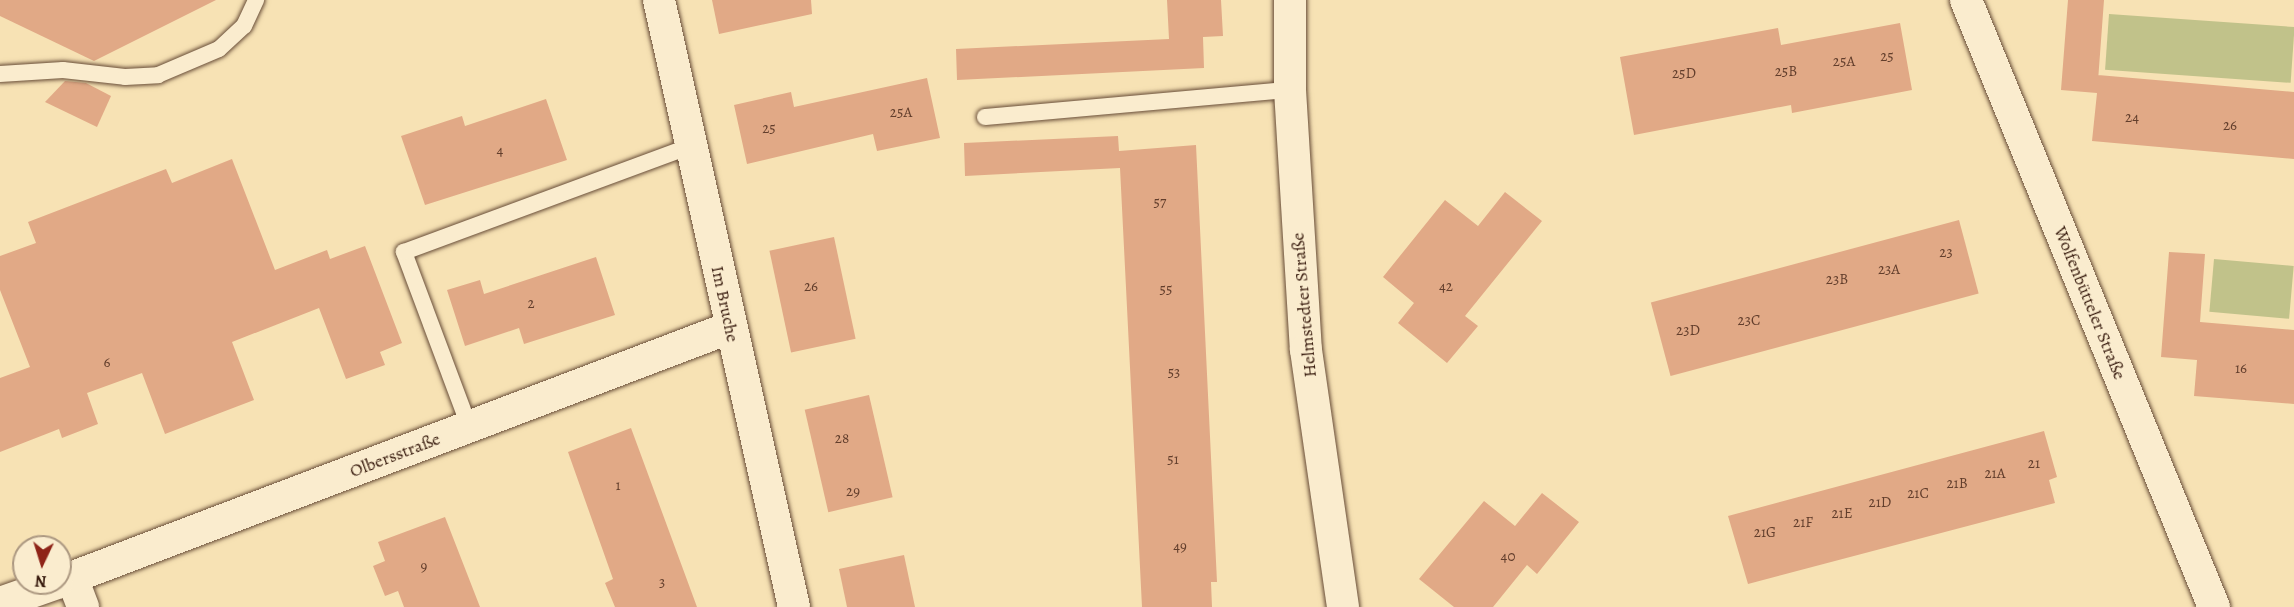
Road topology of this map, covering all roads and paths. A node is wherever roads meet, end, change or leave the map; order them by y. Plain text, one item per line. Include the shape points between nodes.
1 (256, 0) edge
2 (659, 0) edge
3 (1290, 0) edge
4 (1966, 0) edge
5 (0, 74) edge
6 (1290, 90) junction
7 (985, 117) dead end
8 (690, 146) junction
9 (729, 328) junction
10 (469, 426) junction
11 (72, 578) edge
12 (72, 593) edge
13 (23, 595) edge
14 (0, 603) edge
15 (83, 607) edge
16 (794, 607) edge
17 (1343, 607) edge
18 (2214, 607) edge

1 - 5 lane via 244,26 219,48 158,75 125,77 63,70
2 - 8 street, Im Bruche
3 - 6 street, Helmstedter Straße
4 - 18 street, Wolfenbütteler Straße
6 - 7 lane
6 - 17 street, Helmstedter Straße via 1306,350
8 - 9 street, Im Bruche
8 - 10 lane via 404,252
9 - 10 street, Olbersstraße
9 - 16 street, Im Bruche
10 - 11 street, Olbersstraße
12 - 15 street
13 - 14 street, Olbersstraße

